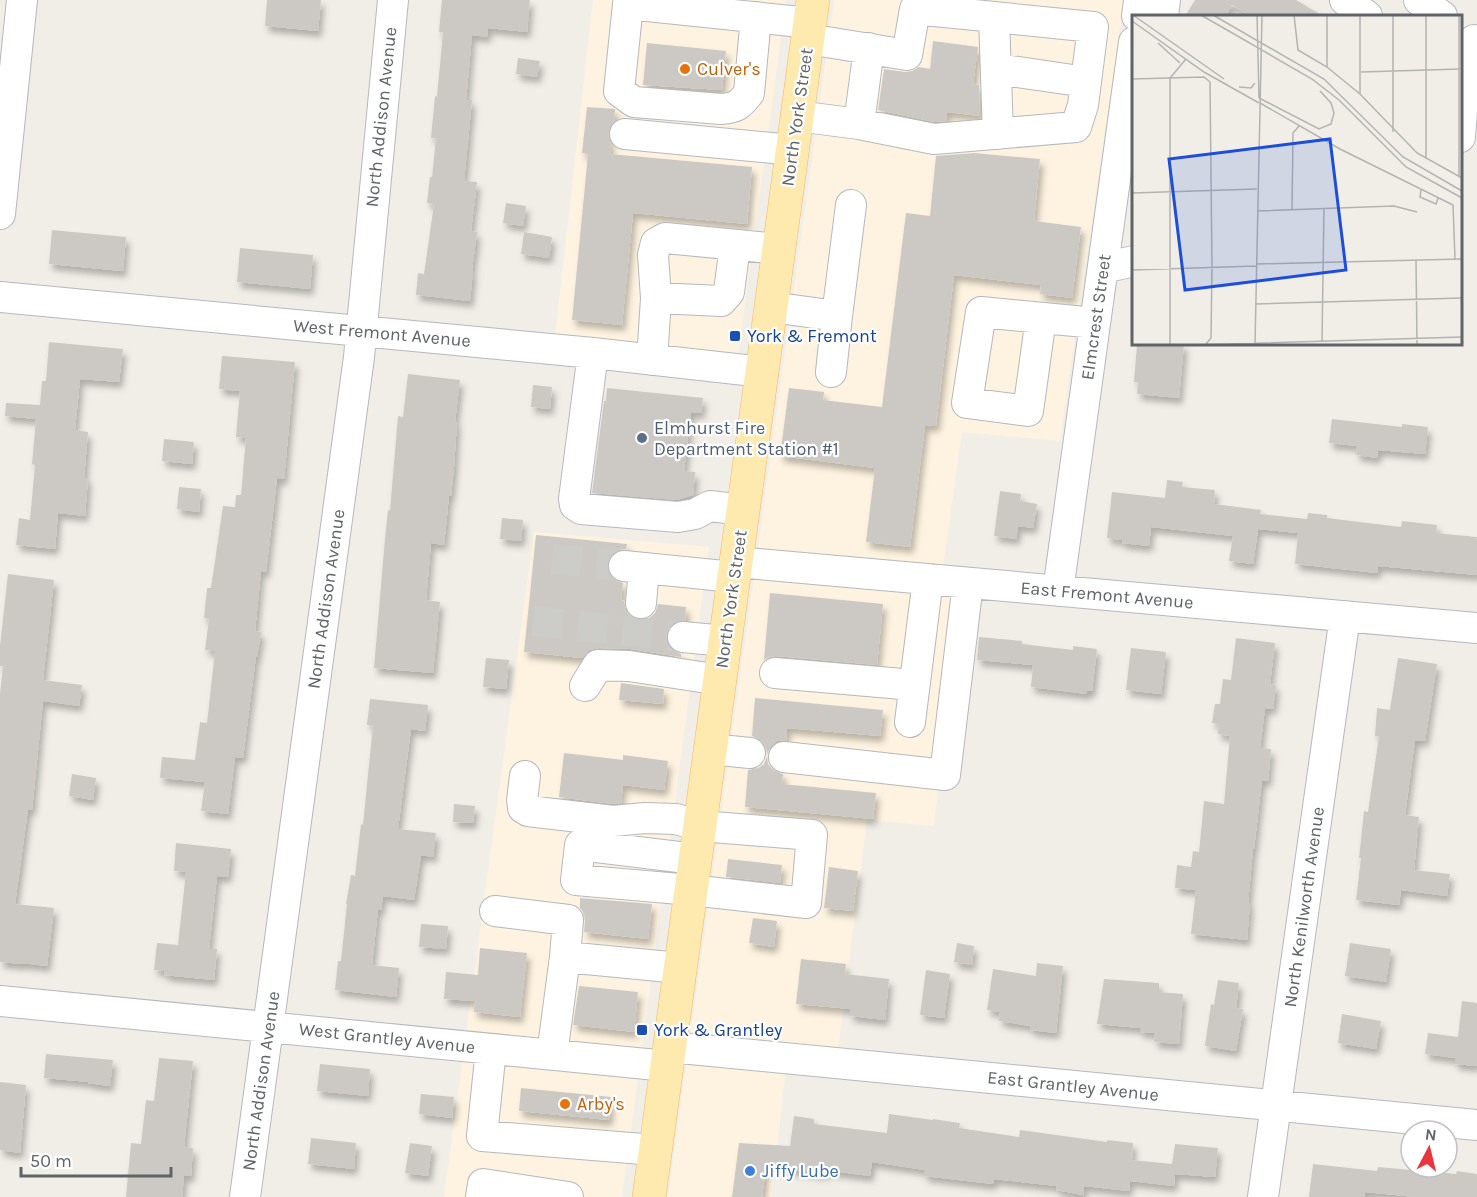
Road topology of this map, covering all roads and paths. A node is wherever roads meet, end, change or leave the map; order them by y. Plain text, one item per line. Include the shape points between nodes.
1 (22, 0) edge
2 (393, 0) edge
3 (1139, 0) edge
4 (1165, 0) edge
5 (1419, 0) edge
6 (1137, 15) edge
7 (1162, 15) edge
8 (1441, 15) edge
9 (756, 17) junction
10 (994, 17) junction
11 (810, 20) edge
12 (1471, 37) edge
13 (869, 48) junction
14 (1132, 56) edge
15 (997, 69) junction
16 (1462, 85) edge
17 (1084, 94) junction
18 (1125, 106) junction
19 (797, 116) junction
20 (859, 124) junction
21 (625, 134) dead end
22 (998, 134) junction
23 (793, 150) junction
24 (851, 205) dead end
25 (0, 214) edge
26 (735, 245) junction
27 (779, 249) junction
28 (1132, 261) edge
29 (1103, 268) junction
30 (0, 297) edge
31 (656, 298) junction
32 (771, 307) junction
33 (837, 316) junction
34 (1041, 318) dead end
35 (1095, 324) junction
36 (361, 332) junction
37 (593, 353) junction
38 (652, 360) junction
39 (763, 372) junction
40 (831, 372) dead end
41 (743, 510) junction
42 (735, 569) junction
43 (928, 579) junction
44 (968, 583) junction
45 (1059, 591) junction
46 (641, 603) dead end
47 (1345, 616) junction
48 (1477, 628) edge
49 (683, 637) tunnel mouth
50 (725, 641) junction
51 (775, 673) dead end
52 (720, 680) junction
53 (915, 685) junction
54 (585, 686) dead end
55 (910, 722) dead end
56 (710, 749) junction
57 (750, 753) dead end
58 (784, 757) dead end
59 (525, 776) dead end
60 (700, 826) junction
61 (693, 875) junction
62 (495, 911) dead end
63 (565, 957) junction
64 (680, 968) junction
65 (0, 1001) edge
66 (269, 1027) junction
67 (491, 1048) junction
68 (552, 1055) junction
69 (668, 1056) junction
70 (486, 1100) junction
71 (1276, 1106) junction
72 (1477, 1125) edge
73 (594, 1145) junction
74 (655, 1150) junction
75 (245, 1197) edge
76 (481, 1197) edge
77 (568, 1197) edge
78 (649, 1197) edge
79 (1263, 1197) edge

1 - 25 street
2 - 36 street, North Addison Avenue
3 - 6 street
4 - 7 street
5 - 8 street
9 - 9 street via 628,4 619,92 634,102 734,108 749,93
9 - 11 street
10 - 13 street via 915,9 907,55
10 - 15 street
10 - 17 street via 1093,27
11 - 13 street
11 - 19 main road, North York Street
12 - 16 street
13 - 20 street
14 - 18 street, Elmcrest Street
15 - 17 street
15 - 22 street
17 - 18 street
17 - 22 street via 1076,127
18 - 29 street, Elmcrest Street
19 - 20 street
19 - 23 main road, North York Street
20 - 22 street via 934,139
21 - 23 street
23 - 27 main road, North York Street
24 - 33 street
26 - 27 street
26 - 31 street via 729,292 721,302
26 - 31 street via 665,238 656,243
27 - 32 main road, North York Street
28 - 29 street
29 - 35 street, Elmcrest Street
30 - 36 street, West Fremont Avenue
31 - 38 street
32 - 33 street
32 - 39 main road, North York Street
33 - 40 street
34 - 35 street
35 - 45 street, Elmcrest Street
36 - 37 street, West Fremont Avenue
36 - 66 street, North Addison Avenue
37 - 38 street, West Fremont Avenue
37 - 41 street via 575,505 580,509 678,517 710,506
38 - 39 street, West Fremont Avenue
39 - 41 main road, North York Street
41 - 42 main road, North York Street
42 - 43 street, East Fremont Avenue
42 - 46 street, East Fremont Avenue via 634,567
42 - 50 main road, North York Street
43 - 44 street, East Fremont Avenue
43 - 53 street
44 - 45 street, East Fremont Avenue
44 - 58 street via 945,775
45 - 47 street, East Fremont Avenue
47 - 48 street, East Fremont Avenue
47 - 71 street, North Kenilworth Avenue
49 - 50 street
50 - 52 main road, North York Street
51 - 53 street
52 - 54 street via 598,665
52 - 56 main road, North York Street
53 - 55 street
56 - 57 street
56 - 60 main road, North York Street
59 - 60 street via 522,800 528,811 613,821 676,819
60 - 61 main road, North York Street
60 - 61 street via 812,835 806,903
61 - 64 main road, North York Street
62 - 63 street via 568,920
63 - 64 street
63 - 68 street
64 - 69 main road, North York Street
65 - 66 street, West Grantley Avenue
66 - 67 street, West Grantley Avenue
66 - 75 street, North Addison Avenue
67 - 68 street, West Grantley Avenue
67 - 70 street
68 - 69 street, West Grantley Avenue
69 - 71 street, East Grantley Avenue
69 - 74 main road, North York Street
70 - 73 street via 500,1119 582,1131
70 - 73 street via 483,1136
71 - 72 street, East Grantley Avenue
71 - 79 street, North Kenilworth Avenue
73 - 74 street
74 - 78 main road, North York Street
76 - 77 street via 483,1185

